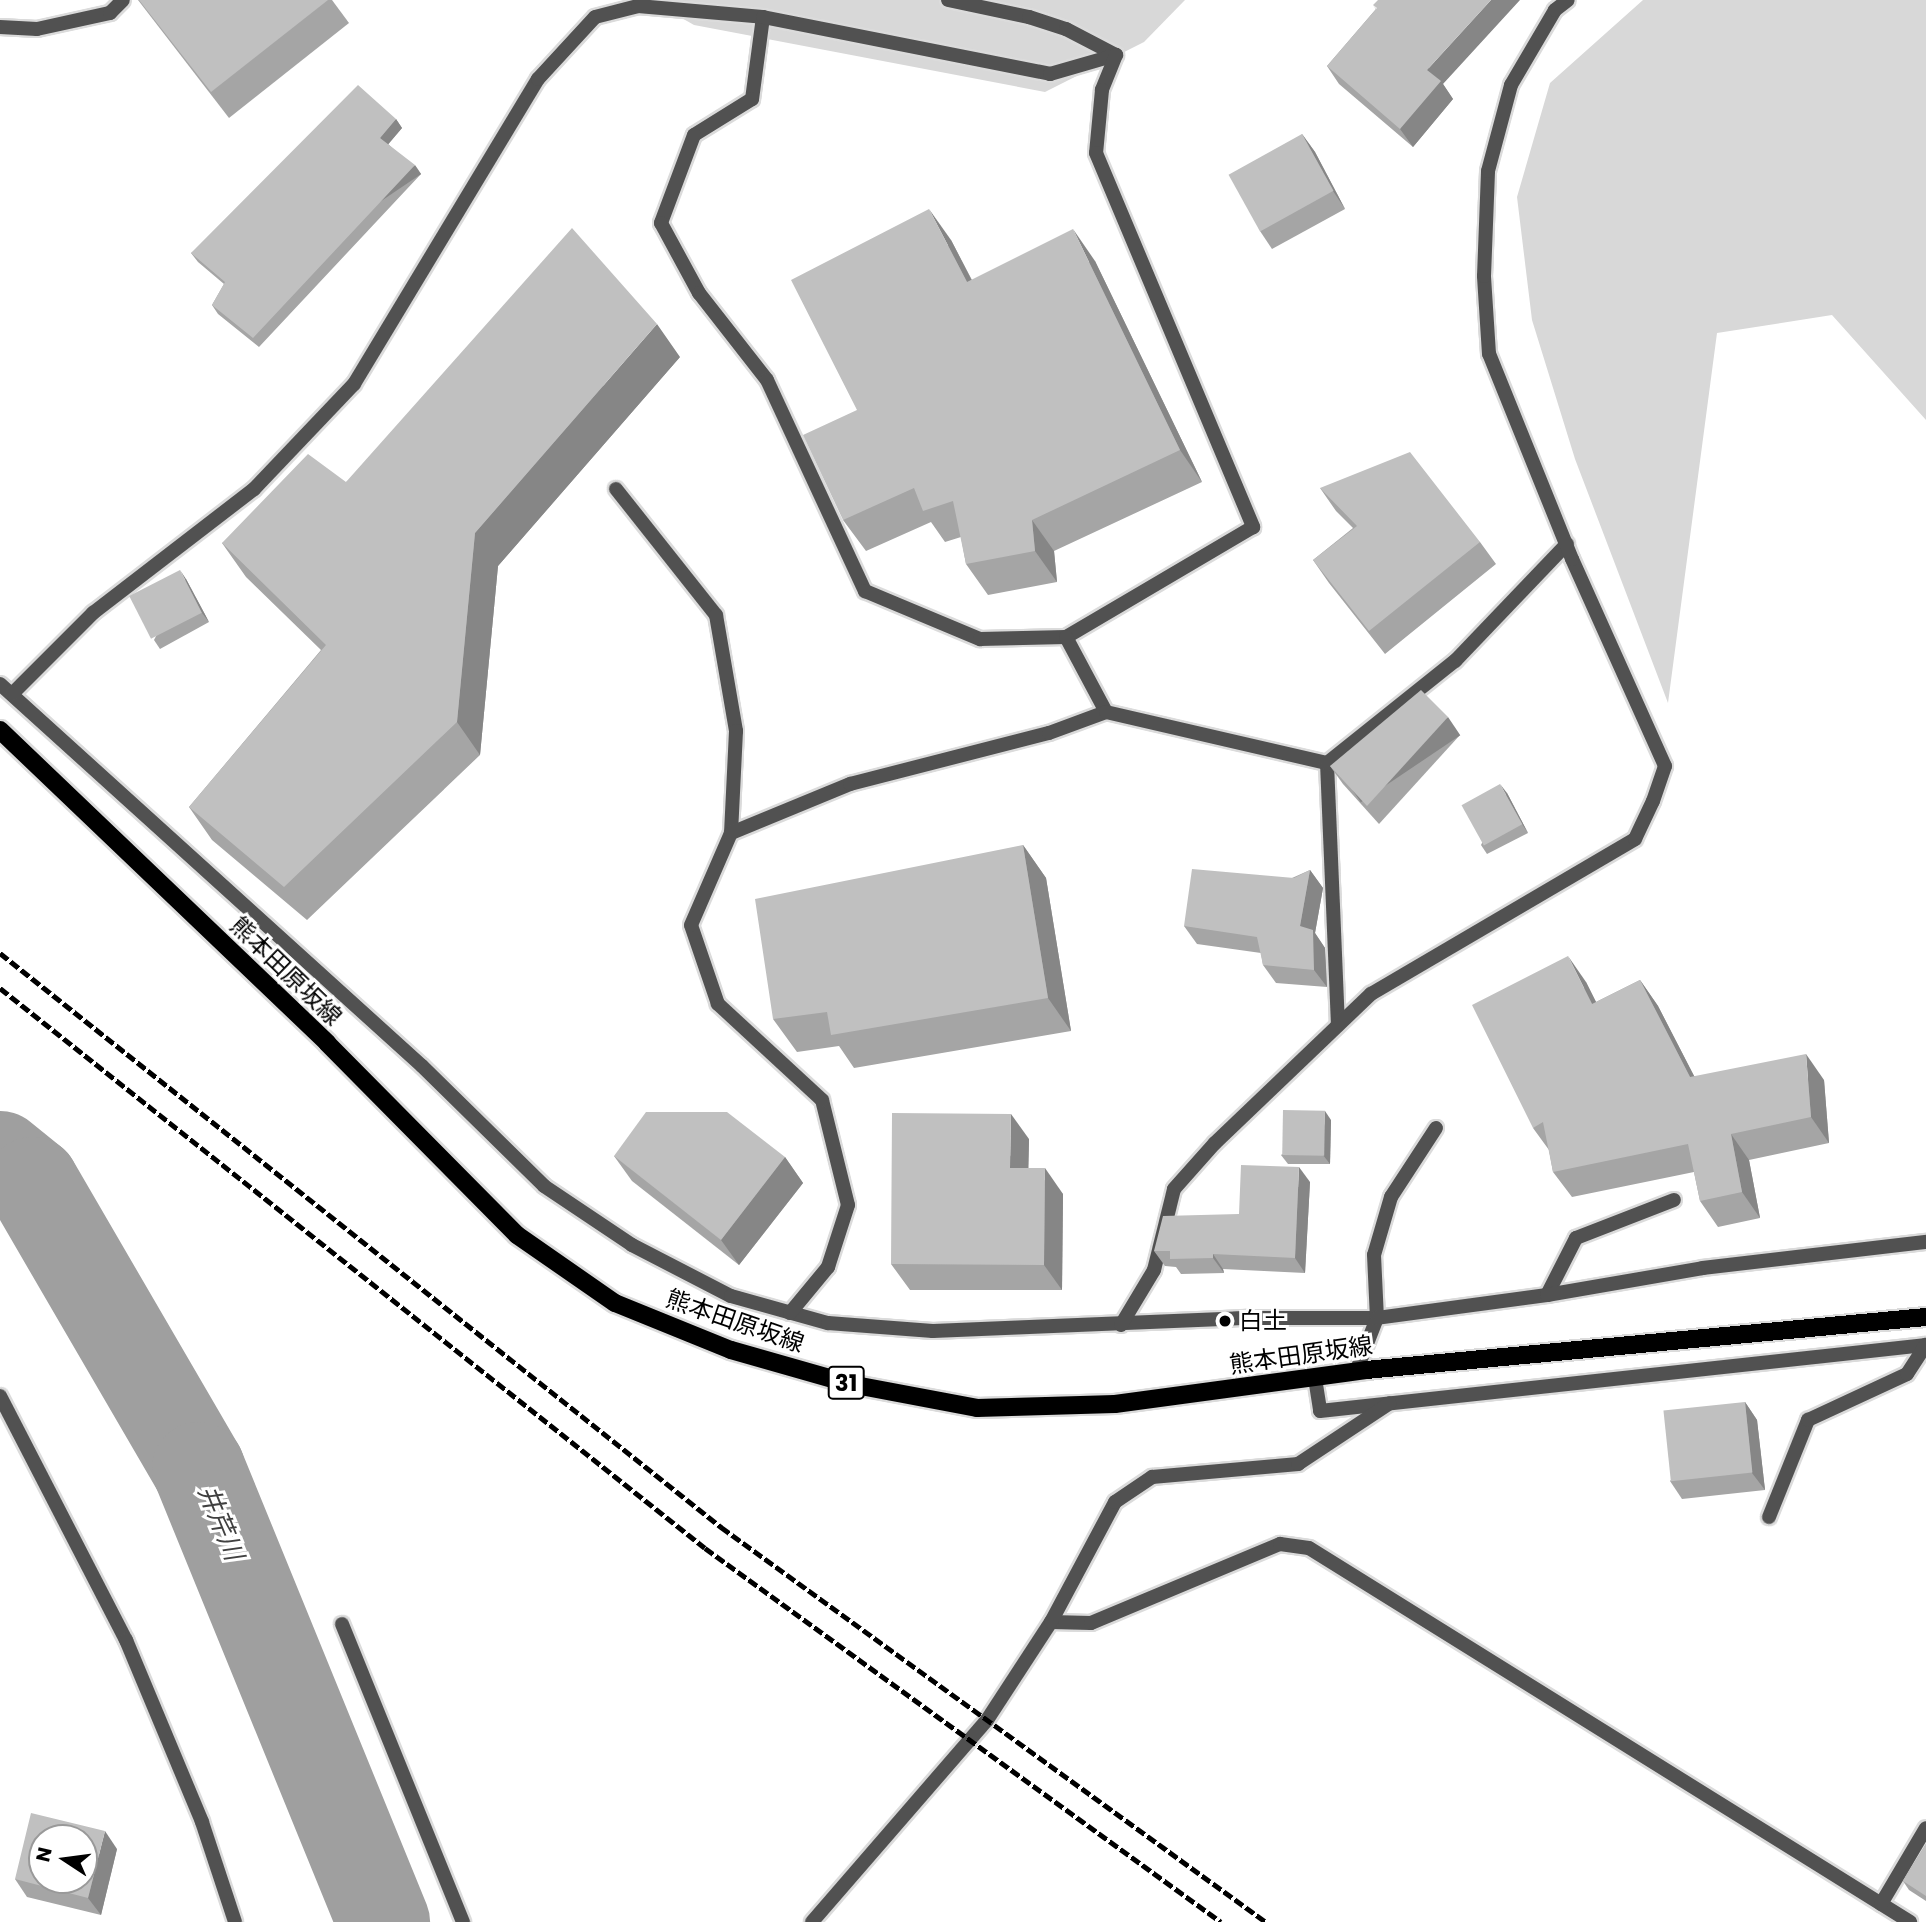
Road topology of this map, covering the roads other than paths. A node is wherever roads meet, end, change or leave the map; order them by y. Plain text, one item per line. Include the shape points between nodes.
1 (123, 0) edge
2 (948, 0) edge
3 (1568, 0) edge
4 (763, 17) junction
5 (0, 27) edge
6 (1116, 55) junction
7 (616, 489) dead end
8 (1567, 544) junction
9 (1066, 637) junction
10 (0, 684) edge
11 (12, 694) junction
12 (1106, 712) junction
13 (0, 730) edge
14 (1327, 763) junction
15 (731, 833) junction
16 (1338, 1025) junction
17 (1436, 1128) dead end
18 (1674, 1200) dead end
19 (1926, 1242) edge
20 (1547, 1295) junction
21 (790, 1313) junction
22 (1926, 1317) edge
23 (1377, 1318) junction
24 (1121, 1325) junction
25 (1926, 1345) edge
26 (1356, 1372) junction
27 (1315, 1378) junction
28 (0, 1396) edge
29 (1390, 1403) junction
30 (1769, 1517) dead end
31 (1051, 1622) junction
32 (342, 1624) dead end
33 (1926, 1828) edge
34 (1881, 1904) junction
35 (235, 1922) edge
36 (463, 1922) edge
37 (812, 1922) edge
38 (1910, 1922) edge

1 - 5 street via 110,13 37,29
2 - 6 street via 1041,21
3 - 8 street via 1555,9 1511,85 1489,172 1484,276 1489,354
4 - 6 street via 1051,74
4 - 9 street via 752,99 694,135 661,223 699,293 767,380 865,591 980,639
4 - 11 street via 638,6 595,17 538,79 354,384 254,489 93,613
6 - 9 street via 1102,90 1096,153 1252,527
7 - 15 street via 716,615 736,732
8 - 14 street via 1455,661
8 - 16 street via 1665,766 1635,839 1371,994
9 - 12 street
10 - 11 street
11 - 21 street via 412,1057 544,1186 632,1245 732,1296
12 - 14 street
12 - 15 street via 1049,733 850,784
13 - 27 main road, 熊本田原坂線 / 31 via 327,1043 517,1235 615,1303 731,1350 837,1381 977,1408 1115,1404
14 - 16 street
15 - 21 street via 691,925 718,1004 822,1100 848,1205 828,1267
16 - 24 street via 1174,1189 1154,1270
17 - 23 street via 1391,1197 1374,1255
18 - 20 street via 1576,1238
19 - 20 street via 1703,1268
20 - 23 street
21 - 24 street via 828,1323 933,1331
22 - 26 main road, 熊本田原坂線 / 31
23 - 24 street via 1248,1318
23 - 26 street
25 - 29 street
25 - 30 street via 1907,1374 1808,1420
26 - 27 main road, 熊本田原坂線 / 31
27 - 29 street via 1320,1411
28 - 35 street via 126,1640 202,1822
29 - 31 street via 1298,1464 1152,1477 1115,1502
31 - 34 street via 1091,1623 1280,1545 1309,1548
31 - 37 street via 987,1720
32 - 36 street
33 - 34 street
34 - 38 street

